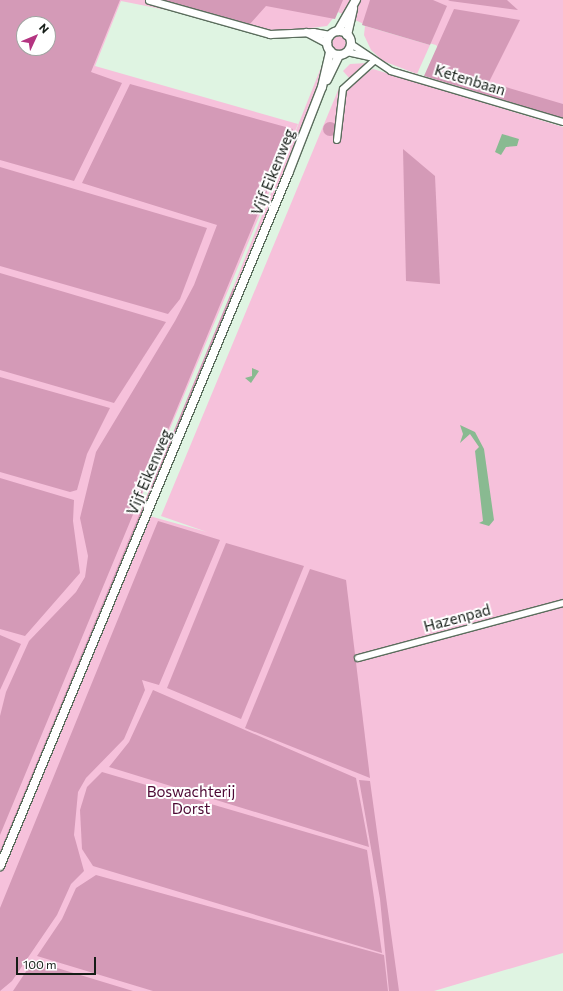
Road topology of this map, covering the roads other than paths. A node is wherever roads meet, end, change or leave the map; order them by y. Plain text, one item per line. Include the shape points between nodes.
1 (149, 0) edge
2 (355, 2) edge
3 (338, 31) junction
4 (347, 35) junction
5 (328, 39) junction
6 (349, 48) junction
7 (330, 51) junction
8 (339, 55) junction
9 (373, 60) junction
10 (322, 87) junction
11 (563, 122) edge
12 (337, 140) dead end
13 (563, 603) edge
14 (358, 658) dead end
15 (0, 866) edge

1 - 5 street via 270,34 306,32
2 - 3 main road
2 - 4 main road
3 - 4 main road
3 - 5 main road
4 - 6 main road
5 - 7 main road
6 - 8 main road
6 - 9 street, Ketenbaan
7 - 8 main road
7 - 10 main road, Vijf Eikenweg
8 - 10 main road, Vijf Eikenweg
9 - 11 street, Ketenbaan via 391,70
9 - 12 street via 343,89
10 - 15 main road, Vijf Eikenweg
13 - 14 street, Hazenpad

